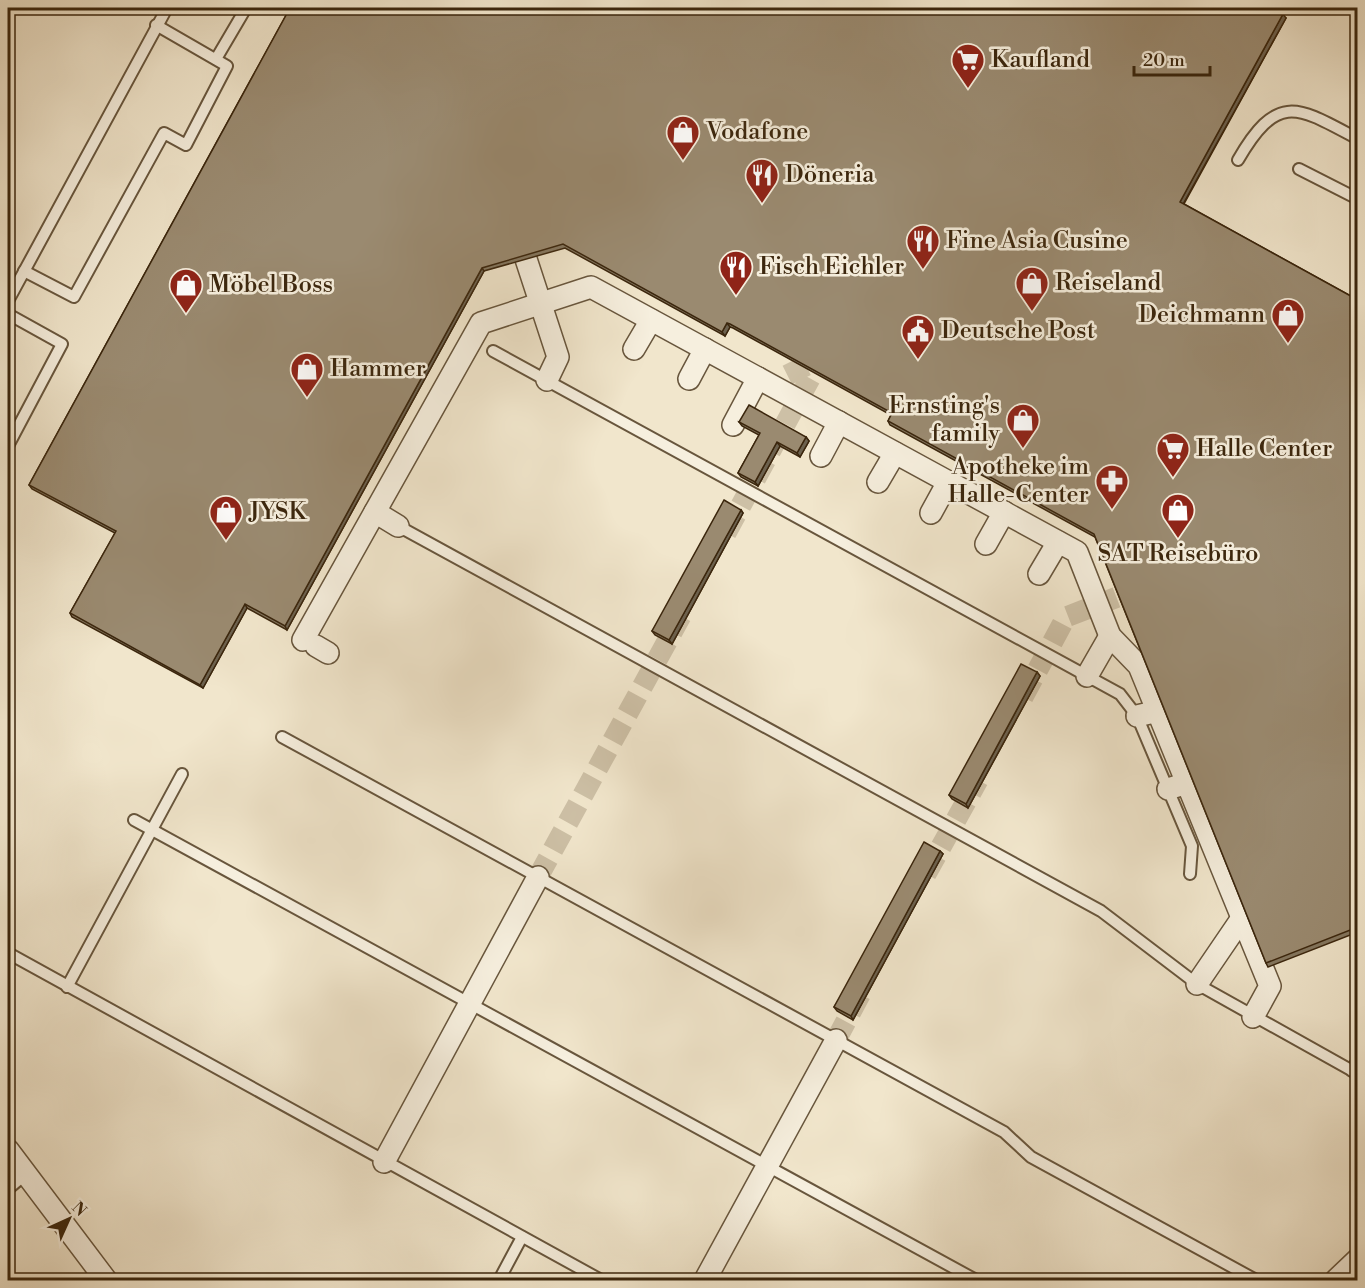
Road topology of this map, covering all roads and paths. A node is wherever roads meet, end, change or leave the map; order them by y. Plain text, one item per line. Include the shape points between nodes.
1 (167, 8) edge
2 (246, 8) edge
3 (156, 26) junction
4 (216, 59) junction
5 (1358, 139) edge
6 (1238, 160) dead end
7 (1299, 169) dead end
8 (1358, 199) edge
9 (531, 263) dead end
10 (24, 271) junction
11 (8, 301) edge
12 (541, 304) junction
13 (8, 314) edge
14 (651, 320) junction
15 (634, 349) dead end
16 (705, 349) junction
17 (493, 351) dead end
18 (758, 378) junction
19 (688, 379) dead end
20 (547, 380) junction
21 (839, 422) junction
22 (733, 425) dead end
23 (8, 446) edge
24 (895, 453) junction
25 (821, 456) dead end
26 (878, 482) dead end
27 (948, 482) junction
28 (375, 512) junction
29 (1004, 512) junction
30 (931, 513) dead end
31 (398, 526) joint
32 (1058, 542) junction
33 (986, 544) dead end
34 (1039, 574) dead end
35 (1110, 636) junction
36 (316, 646) dead end
37 (1087, 676) junction
38 (1148, 714) junction
39 (282, 737) dead end
40 (182, 774) dead end
41 (1178, 786) junction
42 (134, 820) dead end
43 (152, 830) junction
44 (1190, 874) dead end
45 (538, 877) junction
46 (1242, 918) junction
47 (8, 952) edge
48 (1197, 984) junction
49 (67, 987) junction
50 (470, 1003) junction
51 (1253, 1017) junction
52 (836, 1040) junction
53 (1358, 1059) edge
54 (1355, 1072) edge
55 (8, 1150) edge
56 (384, 1162) junction
57 (768, 1166) junction
58 (26, 1173) junction
59 (8, 1189) edge
60 (522, 1237) junction
61 (1358, 1258) edge
62 (106, 1281) edge
63 (499, 1281) edge
64 (601, 1281) edge
65 (705, 1281) edge
66 (976, 1281) edge
67 (1256, 1281) edge
68 (1336, 1281) edge

1 - 3 lane
2 - 4 lane
3 - 4 lane
3 - 10 lane
4 - 10 lane via 227,66 186,145 164,133 74,297
5 - 6 lane via 1315,116 1292,111 1260,127
7 - 8 lane
9 - 12 street
10 - 11 lane
12 - 14 street via 591,287
12 - 20 street via 558,357
12 - 28 street via 481,323
13 - 23 lane via 62,344
14 - 15 street
14 - 16 street
16 - 18 street
16 - 19 street
17 - 20 lane
18 - 21 street
18 - 22 street
20 - 37 lane
21 - 24 street
21 - 25 street
24 - 26 street
24 - 27 street
27 - 29 street
27 - 30 street
28 - 31 street
28 - 36 street
29 - 32 street
29 - 33 street
31 - 48 lane via 1101,911
32 - 34 street
32 - 35 street via 1077,552
35 - 37 street
35 - 38 street via 1139,666
37 - 38 lane
38 - 41 street
39 - 45 lane
40 - 43 lane
41 - 44 lane via 1192,846
41 - 46 street via 1213,838
42 - 43 lane
43 - 49 lane
43 - 50 lane
45 - 50 street
45 - 52 lane
46 - 48 street
46 - 51 street via 1270,986
47 - 49 lane
48 - 51 lane
49 - 56 lane
50 - 56 street
50 - 57 lane
51 - 54 lane
52 - 57 street
52 - 67 lane via 1004,1132 1031,1157
53 - 54 lane
55 - 58 street
56 - 60 lane
57 - 65 street
57 - 66 lane
58 - 59 lane
58 - 62 street
60 - 63 lane
60 - 64 lane
61 - 68 street

